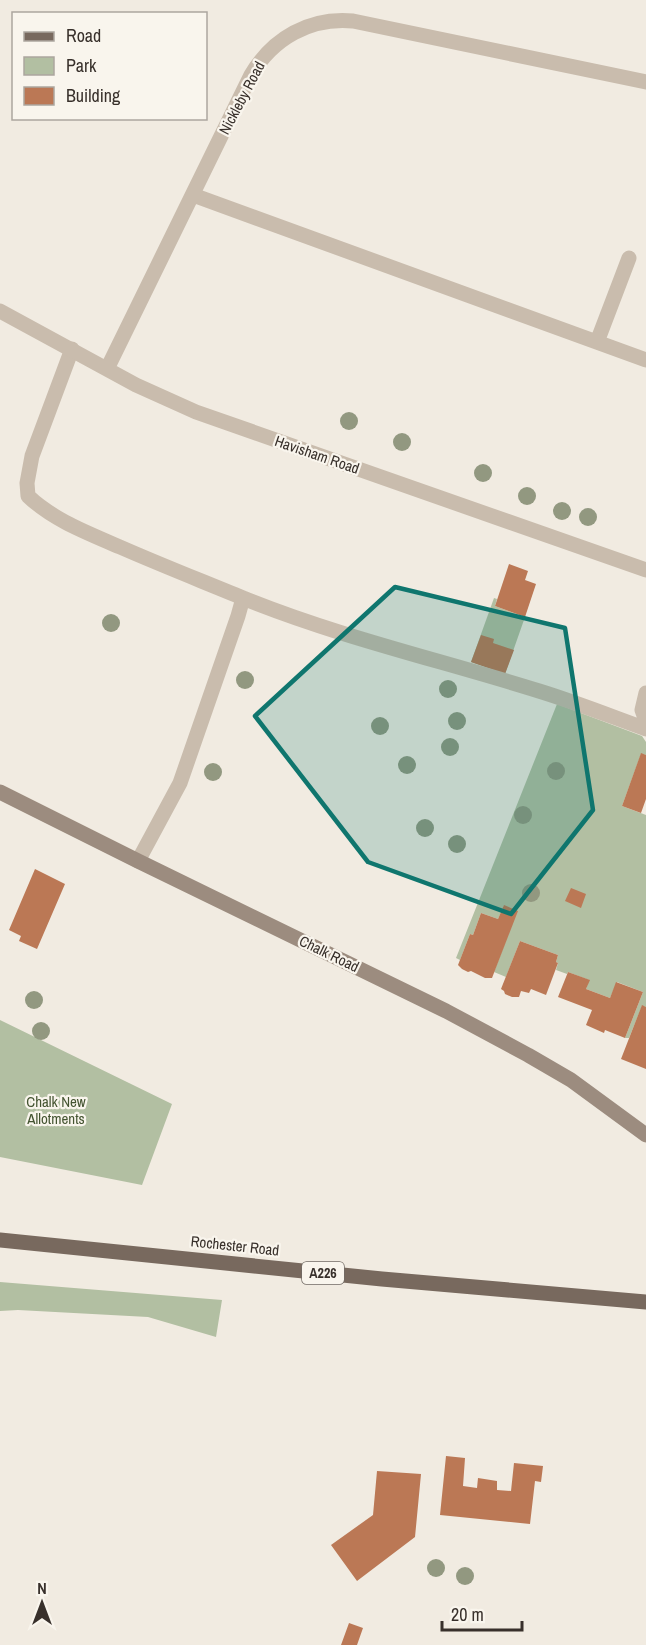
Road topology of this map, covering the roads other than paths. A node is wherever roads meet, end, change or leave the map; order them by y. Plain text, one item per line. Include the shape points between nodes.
1 (646, 82) edge
2 (193, 195) junction
3 (629, 258) dead end
4 (0, 311) edge
5 (597, 342) junction
6 (72, 349) junction
7 (646, 360) edge
8 (107, 369) junction
9 (646, 570) edge
10 (243, 598) junction
11 (646, 693) edge
12 (646, 722) edge
13 (646, 729) edge
14 (0, 792) edge
15 (138, 861) junction
16 (646, 1135) edge
17 (0, 1240) edge
18 (646, 1302) edge

1 - 2 street, Nickleby Road via 353,21 320,23 285,37 258,64
2 - 5 street
2 - 8 street, Nickleby Road
3 - 5 street
4 - 6 street, Havisham Road
5 - 7 street
6 - 8 street, Havisham Road
6 - 10 street via 33,456 28,496 75,527
8 - 9 street, Havisham Road via 215,419
10 - 13 street via 368,641 540,691
10 - 15 street via 180,783
11 - 12 street via 642,710
14 - 15 street, Chalk Road
15 - 16 street, Chalk Road via 528,1054
17 - 18 main road, Rochester Road / A226

